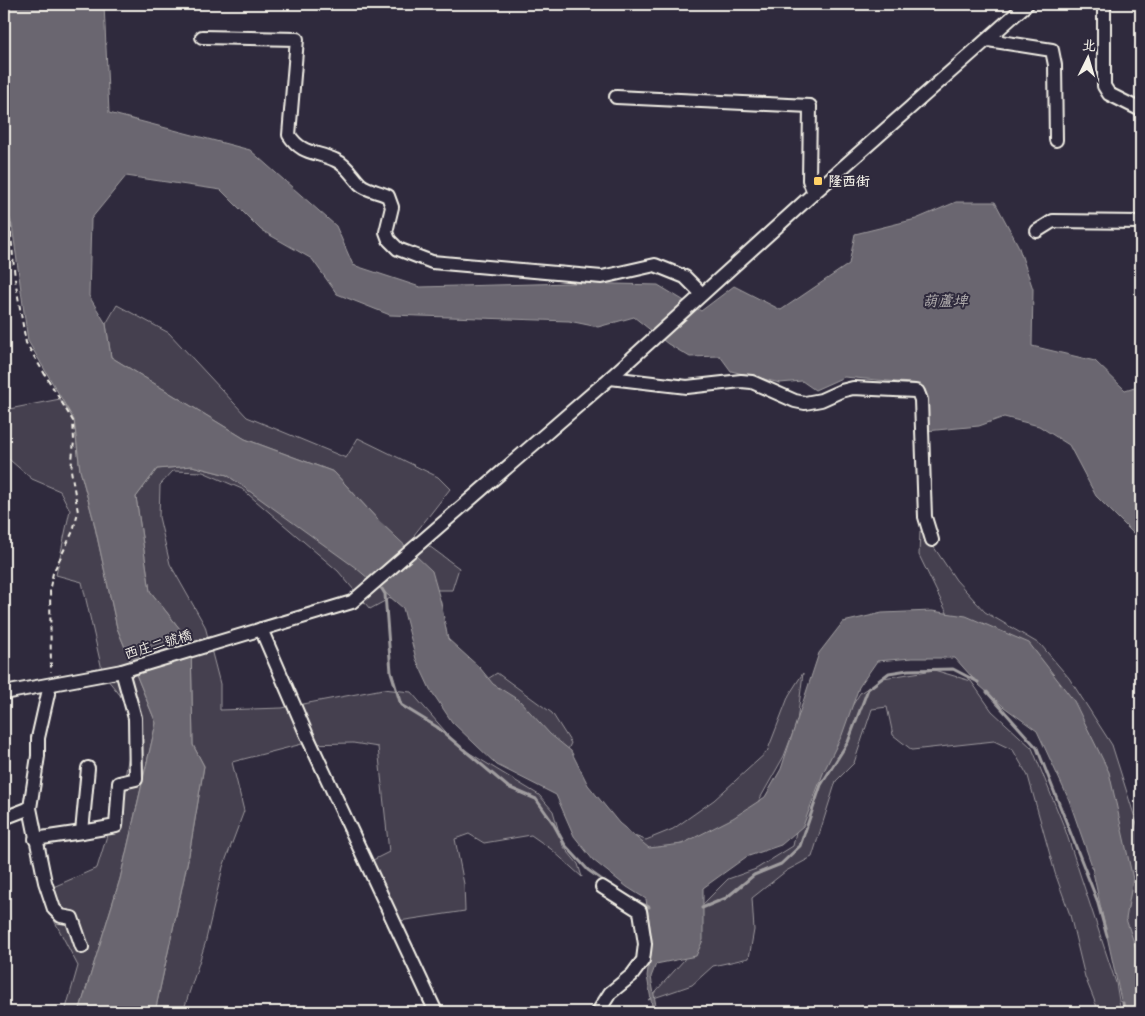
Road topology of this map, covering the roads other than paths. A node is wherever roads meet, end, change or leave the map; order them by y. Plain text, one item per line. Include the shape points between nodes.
1 (1027, 4) edge
2 (1104, 4) edge
3 (202, 37) dead end
4 (988, 40) junction
5 (616, 97) dead end
6 (1141, 110) edge
7 (1056, 140) dead end
8 (814, 193) junction
9 (1141, 222) edge
10 (1037, 231) dead end
11 (702, 294) junction
12 (610, 378) junction
13 (932, 540) dead end
14 (260, 629) junction
15 (122, 671) junction
16 (50, 685) junction
17 (4, 693) edge
18 (88, 768) dead end
19 (30, 808) junction
20 (4, 818) edge
21 (82, 832) junction
22 (35, 839) junction
23 (602, 888) dead end
24 (82, 948) dead end
25 (436, 1012) edge
26 (598, 1012) edge

1 - 4 street
2 - 6 street via 1104,86 1109,94
3 - 11 street via 297,39 289,134 295,143 309,152 348,168 361,186 388,196 392,206 386,232 398,249 432,262 602,277 655,265 685,277
4 - 7 street via 1052,50
4 - 8 street
5 - 8 street via 810,106 809,180
8 - 11 street
9 - 10 street via 1052,221
11 - 12 street, 西庄二號橋
12 - 13 street via 687,386 752,382 805,403 853,388 918,392 921,400 925,517
12 - 14 street, 西庄二號橋 via 352,602
14 - 15 street, 西庄二號橋
14 - 25 street
15 - 16 street, 西庄二號橋
15 - 21 street via 135,718 136,779 119,783 116,826
16 - 17 street, 西庄二號橋
16 - 19 street via 38,738
18 - 21 street
19 - 20 street
19 - 22 street
21 - 22 street
22 - 24 street via 54,909 61,916 72,918
23 - 26 street via 640,911 645,944 643,960 632,975 610,993

